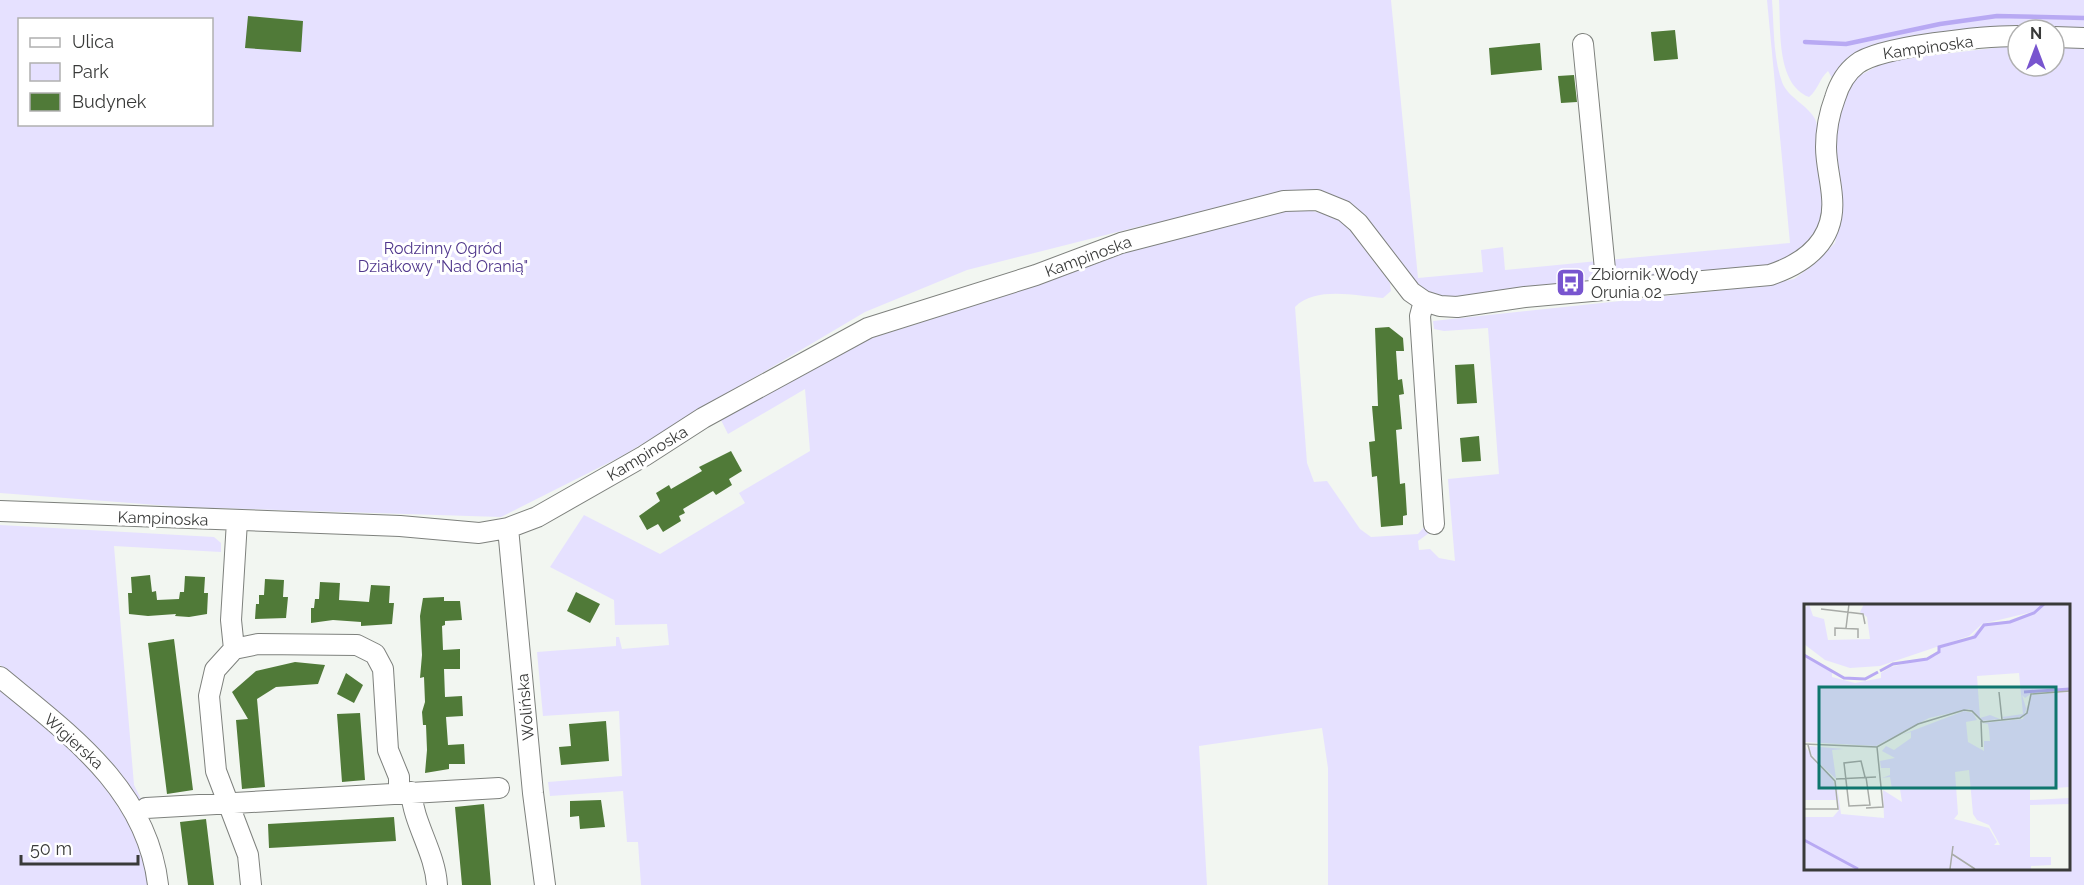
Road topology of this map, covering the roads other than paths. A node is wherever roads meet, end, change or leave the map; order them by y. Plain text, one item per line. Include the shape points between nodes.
1 (2006, 37) edge
2 (2066, 37) edge
3 (2084, 38) edge
4 (1583, 44) dead end
5 (1607, 290) junction
6 (1424, 301) junction
7 (0, 511) edge
8 (237, 521) junction
9 (1434, 524) dead end
10 (508, 528) junction
11 (234, 649) junction
12 (0, 677) edge
13 (499, 788) dead end
14 (405, 792) junction
15 (227, 802) junction
16 (146, 808) dead end
17 (158, 885) edge
18 (250, 885) edge
19 (437, 885) edge
20 (545, 885) edge

1 - 5 street, Kampinoska via 1890,51 1864,59 1849,71 1838,88 1828,123 1826,148 1833,200 1828,230 1815,251 1800,262 1770,275
2 - 3 street
4 - 5 street
5 - 6 street, Kampinoska via 1457,307
6 - 9 street via 1420,316
6 - 10 street, Kampinoska via 1411,292 1358,223 1344,211 1317,200 1270,203 1121,243 1036,275 868,328 713,412 537,517
7 - 8 street, Kampinoska
8 - 10 street, Kampinoska via 400,526 479,533
8 - 11 street via 231,620
10 - 20 street, Wolińska
11 - 14 street via 258,644 357,645 375,654 383,669 388,750
11 - 15 street via 215,670 209,687 216,771
12 - 17 street, Wigierska via 88,750 110,774 141,824
13 - 14 street
14 - 15 street
14 - 19 street via 434,860
15 - 16 street
15 - 18 street via 248,855

